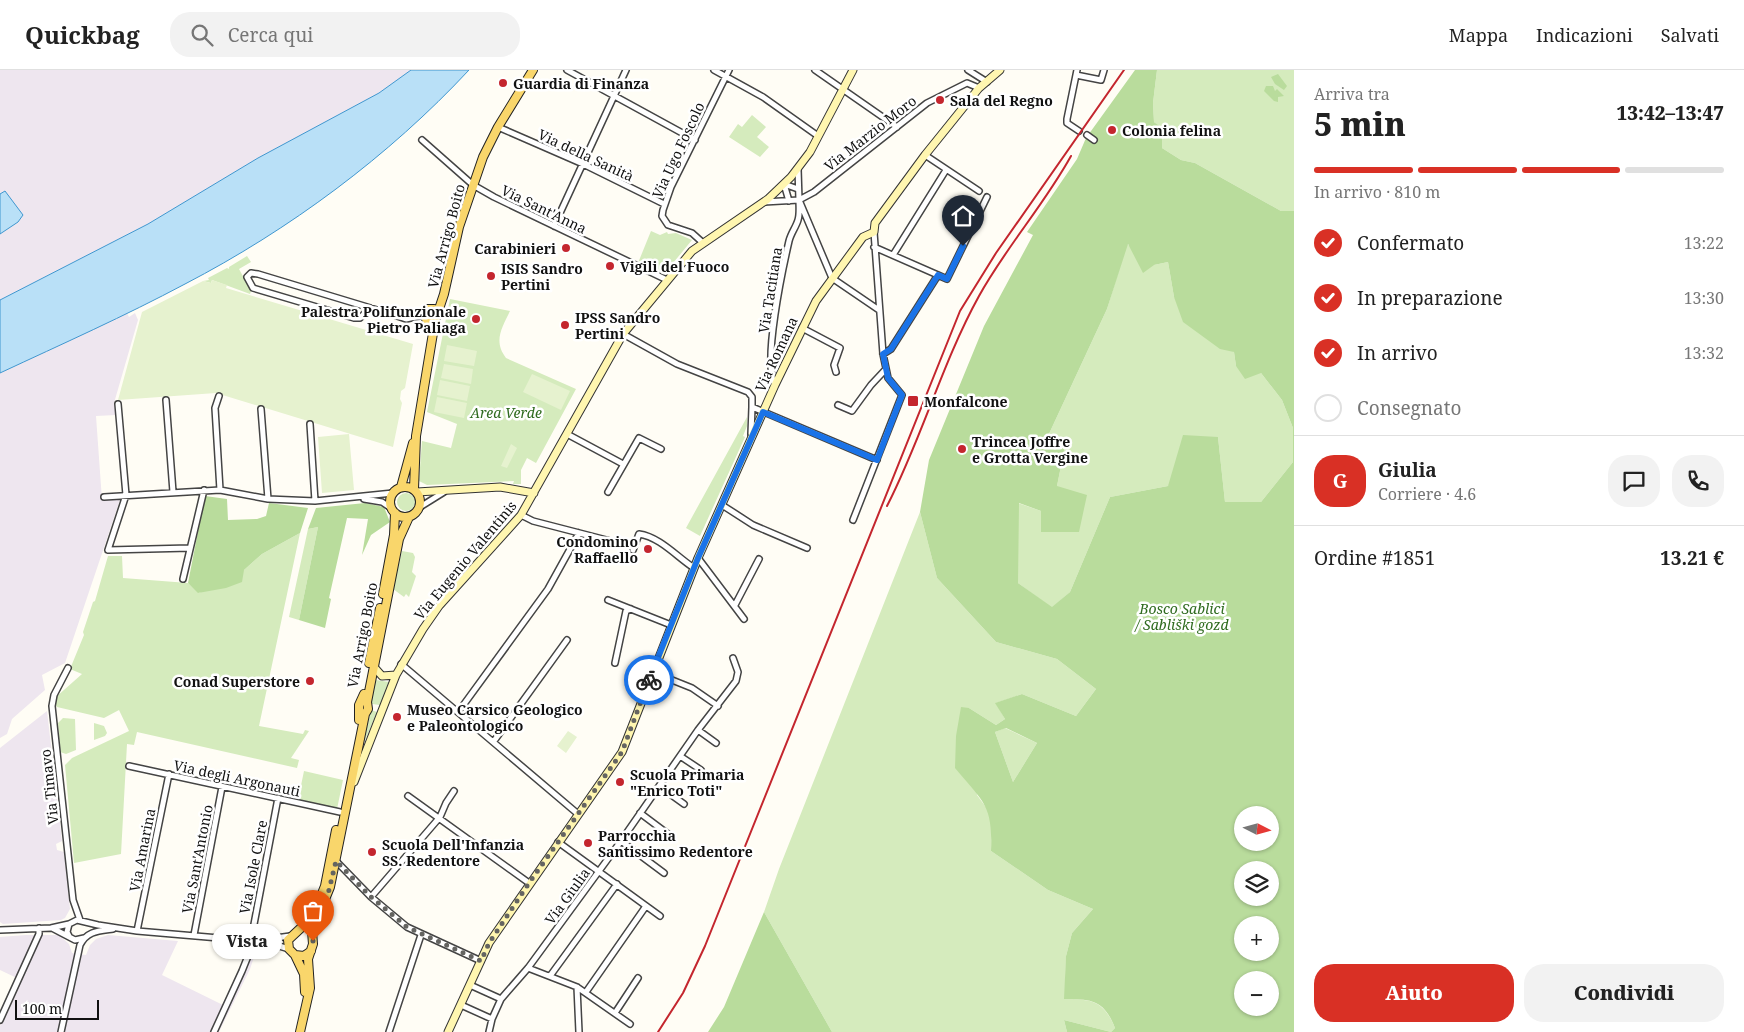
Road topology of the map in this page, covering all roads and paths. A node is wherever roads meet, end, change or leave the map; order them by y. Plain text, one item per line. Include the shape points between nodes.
1 (534, 70) edge
2 (567, 70) edge
3 (626, 70) edge
4 (714, 70) edge
5 (729, 70) edge
6 (815, 70) edge
7 (853, 70) edge
8 (968, 70) edge
9 (1000, 70) edge
10 (1104, 70) edge
11 (1077, 72) edge
12 (973, 74) junction
13 (726, 77) junction
14 (987, 82) junction
15 (967, 83) junction
16 (979, 88) junction
17 (843, 90) junction
18 (615, 96) junction
19 (498, 127) junction
20 (897, 127) junction
21 (1079, 131) dead end
22 (818, 136) junction
23 (1087, 136) dead end
24 (422, 140) dead end
25 (695, 140) junction
26 (1094, 140) dead end
27 (925, 155) junction
28 (583, 164) junction
29 (798, 169) junction
30 (946, 170) junction
31 (472, 184) junction
32 (784, 184) junction
33 (798, 189) junction
34 (979, 191) dead end
35 (987, 197) dead end
36 (799, 200) junction
37 (788, 201) junction
38 (763, 202) junction
39 (664, 204) junction
40 (554, 226) junction
41 (874, 232) junction
42 (702, 242) junction
43 (874, 247) junction
44 (893, 255) junction
45 (938, 275) junction
46 (832, 278) junction
47 (667, 280) junction
48 (370, 308) junction
49 (879, 310) junction
50 (431, 318) junction
51 (802, 328) junction
52 (623, 334) junction
53 (883, 354) junction
54 (886, 369) junction
55 (836, 372) dead end
56 (775, 385) junction
57 (219, 396) dead end
58 (166, 400) dead end
59 (118, 404) dead end
60 (838, 405) dead end
61 (752, 407) junction
62 (261, 409) dead end
63 (763, 412) junction
64 (310, 424) dead end
65 (567, 434) junction
66 (416, 436) junction
67 (749, 444) junction
68 (661, 449) dead end
69 (877, 460) junction
70 (624, 464) junction
71 (401, 487) junction
72 (204, 490) junction
73 (220, 490) junction
74 (416, 490) junction
75 (448, 490) junction
76 (173, 492) junction
77 (608, 492) dead end
78 (393, 493) junction
79 (534, 493) junction
80 (126, 495) junction
81 (104, 497) dead end
82 (361, 498) junction
83 (268, 499) junction
84 (315, 502) junction
85 (722, 505) junction
86 (420, 507) junction
87 (393, 510) junction
88 (522, 515) junction
89 (409, 517) junction
90 (853, 520) dead end
91 (579, 533) junction
92 (622, 544) dead end
93 (190, 548) junction
94 (807, 548) dead end
95 (633, 550) dead end
96 (698, 558) junction
97 (760, 559) dead end
98 (694, 568) junction
99 (184, 579) dead end
100 (608, 600) dead end
101 (735, 605) junction
102 (632, 609) junction
103 (744, 619) dead end
104 (671, 625) junction
105 (567, 640) dead end
106 (733, 658) dead end
107 (615, 663) dead end
108 (402, 664) junction
109 (374, 667) junction
110 (68, 668) dead end
111 (652, 672) junction
112 (396, 675) junction
113 (718, 706) junction
114 (365, 707) junction
115 (383, 708) junction
116 (459, 711) junction
117 (698, 730) junction
118 (494, 741) junction
119 (716, 743) dead end
120 (680, 756) junction
121 (129, 766) dead end
122 (701, 770) dead end
123 (169, 774) junction
124 (659, 786) junction
125 (222, 787) junction
126 (454, 791) dead end
127 (345, 796) junction
128 (408, 796) dead end
129 (278, 798) junction
130 (684, 804) dead end
131 (340, 812) junction
132 (640, 813) junction
133 (578, 814) junction
134 (440, 817) junction
135 (672, 837) dead end
136 (621, 841) junction
137 (558, 842) junction
138 (336, 861) junction
139 (599, 871) junction
140 (664, 873) dead end
141 (529, 883) junction
142 (617, 884) junction
143 (371, 897) junction
144 (75, 906) junction
145 (646, 906) junction
146 (660, 916) dead end
147 (82, 921) junction
148 (70, 923) junction
149 (39, 928) junction
150 (51, 928) junction
151 (121, 929) junction
152 (0, 930) edge
153 (137, 931) junction
154 (294, 934) junction
155 (421, 934) junction
156 (194, 935) junction
157 (71, 937) junction
158 (85, 937) junction
159 (312, 938) junction
160 (252, 940) junction
161 (263, 941) junction
162 (289, 949) junction
163 (311, 951) junction
164 (77, 954) junction
165 (295, 955) junction
166 (481, 961) junction
167 (528, 968) junction
168 (550, 976) junction
169 (638, 978) dead end
170 (470, 985) junction
171 (577, 986) junction
172 (586, 992) junction
173 (501, 999) junction
174 (461, 1005) junction
175 (305, 1006) junction
176 (614, 1013) junction
177 (492, 1018) junction
178 (0, 1020) edge
179 (630, 1024) dead end
180 (62, 1032) edge
181 (214, 1032) edge
182 (300, 1032) edge
183 (389, 1032) edge
184 (448, 1032) edge
185 (489, 1032) edge
186 (579, 1032) edge

1 - 19 main road, Via Arrigo Boito
2 - 18 street
3 - 18 street
4 - 13 street
5 - 13 street, Via Ugo Foscolo
6 - 17 street
7 - 17 street, Via Eugenio Valentinis
8 - 12 street
9 - 14 street
10 - 11 street via 1101,80
11 - 21 street via 1067,123
12 - 14 street
12 - 15 street, Via Marzio Moro
13 - 22 street
13 - 25 street, Via Ugo Foscolo
14 - 16 street
15 - 16 street
15 - 20 street, Via Marzio Moro via 927,103
16 - 27 street
17 - 20 street
17 - 22 street, Via Eugenio Valentinis
18 - 25 street
18 - 28 street
19 - 28 street, Via della Sanità
19 - 31 main road, Via Arrigo Boito
20 - 36 street, Via Marzio Moro via 814,192
22 - 29 street, Via Eugenio Valentinis
23 - 26 street
24 - 31 street, Via Sant'Anna
25 - 39 street, Via Ugo Foscolo
27 - 30 street
27 - 41 street via 875,223
28 - 39 street, Via della Sanità
28 - 40 street
29 - 32 street, Via Eugenio Valentinis
29 - 33 street
30 - 34 street
30 - 44 street
31 - 40 street, Via Sant'Anna
31 - 50 main road, Via Arrigo Boito via 446,286
32 - 33 street
32 - 37 street
32 - 38 street, Via Eugenio Valentinis
33 - 36 street
35 - 45 street via 947,279
36 - 37 street, Via Marzio Moro
36 - 46 street
36 - 56 street, Via Tacitiana via 799,216 789,242 776,313 771,362 771,379
37 - 38 street, Via Marzio Moro
38 - 42 street, Via Eugenio Valentinis
39 - 42 street, Via Ugo Foscolo via 662,216 668,225 692,233
40 - 47 street, Via Sant'Anna
41 - 43 street
41 - 46 street, Via Romana via 863,237
42 - 47 street, Via Eugenio Valentinis
43 - 44 street
43 - 49 street
44 - 45 street
45 - 53 street via 891,349
46 - 49 street
46 - 51 street, Via Romana
47 - 52 street, Via Eugenio Valentinis
48 - 48 street via 258,274 247,276 253,288 354,318 360,318
48 - 50 street via 406,319
49 - 53 street
50 - 66 main road, Via Arrigo Boito
51 - 55 street via 840,348 834,365
51 - 56 street, Via Romana
52 - 61 street via 677,364 748,392
52 - 65 street, Via Eugenio Valentinis
53 - 54 street
54 - 60 street via 852,411
54 - 69 street via 888,378 902,395
56 - 63 street, Via Romana
57 - 73 street via 215,408
58 - 76 street
59 - 80 street
61 - 63 street
61 - 67 street
62 - 83 street
63 - 67 street, Via Romana
63 - 69 street
64 - 84 street
65 - 70 street
65 - 79 street, Via Eugenio Valentinis
66 - 71 main road, Via Arrigo Boito
66 - 74 main road, Via Arrigo Boito
67 - 85 street, Via Romana
68 - 70 street via 639,438
69 - 90 street
70 - 77 street
71 - 74 main road
71 - 78 main road
72 - 73 street
72 - 76 street
72 - 93 street
73 - 83 street
74 - 75 street
74 - 86 main road, Via Arrigo Boito
75 - 79 street via 500,487
75 - 86 street
76 - 80 street
78 - 82 street
78 - 87 main road, Via Arrigo Boito via 390,500
79 - 88 street, Via Eugenio Valentinis
80 - 81 street
80 - 93 street via 108,550
82 - 84 street
82 - 87 street via 382,502
83 - 84 street
85 - 94 street via 753,525
85 - 96 street, Via Romana
86 - 89 main road, Via Arrigo Boito
87 - 89 main road via 400,516
87 - 114 main road, Via Arrigo Boito via 392,547
88 - 91 street
88 - 108 street, Via Eugenio Valentinis via 440,606
89 - 109 main road, Via Arrigo Boito via 399,539
91 - 92 street
91 - 116 street via 548,589
93 - 99 street
95 - 98 street via 639,534 644,535 658,541
96 - 98 street, Via Romana
96 - 101 street
97 - 101 street
98 - 104 street, Via Romana
100 - 102 street
101 - 103 street
102 - 104 street
102 - 107 street via 626,611
104 - 111 street, Via Romana
105 - 118 street
106 - 113 street, Via Giulia via 738,676
108 - 112 street, Via Eugenio Valentinis
108 - 116 street
109 - 112 street via 382,676
109 - 114 main road, Via Arrigo Boito
110 - 144 street, Via Timavo via 52,706
111 - 113 street via 692,688
111 - 133 street, Via Romana via 622,752
112 - 115 street, Via Eugenio Valentinis
113 - 117 street, Via Giulia
114 - 115 street
114 - 127 main road, Via Arrigo Boito
115 - 127 street, Via Eugenio Valentinis
116 - 118 street
117 - 119 street
117 - 120 street, Via Giulia
118 - 133 street
120 - 122 street
120 - 124 street, Via Giulia
121 - 123 street, Via degli Argonauti
123 - 125 street, Via degli Argonauti
123 - 153 street, Via Amarina
124 - 130 street
124 - 132 street, Via Giulia
125 - 129 street, Via degli Argonauti
125 - 156 street, Via Sant'Antonio
126 - 134 street
127 - 131 main road, Via Eugenio Valentinis
127 - 138 main road, Via Eugenio Valentinis
128 - 134 street
129 - 131 street, Via degli Argonauti
129 - 160 street, Via Isole Clare
131 - 154 main road, Via Eugenio Valentinis via 323,893 318,906
132 - 135 street
132 - 136 street, Via Giulia
133 - 137 street, Via Romana
134 - 141 street
134 - 143 street
136 - 139 street, Via Giulia
136 - 140 street
137 - 139 street
137 - 141 street, Via Romana
138 - 143 street
138 - 159 main road, Via Eugenio Valentinis via 328,894 314,922
139 - 142 street
139 - 167 street, Via Giulia
141 - 166 street, Via Romana via 489,943
142 - 145 street
142 - 168 street
143 - 155 street via 398,921
144 - 147 street
144 - 148 street
145 - 146 street
145 - 172 street
147 - 148 street
147 - 151 street
147 - 158 street via 88,932
148 - 150 street
148 - 157 street via 67,932
149 - 150 street
149 - 152 street
149 - 178 street
150 - 157 street
151 - 153 street
151 - 158 street via 98,931
153 - 156 street
154 - 159 main road via 307,933
154 - 161 street
154 - 162 main road
155 - 166 street
155 - 183 street
156 - 160 street
157 - 158 street via 78,940
157 - 164 street
158 - 164 street
159 - 163 main road
160 - 161 street
160 - 181 street via 242,971
161 - 162 street
162 - 165 main road
163 - 165 main road via 304,956
163 - 175 main road via 308,959 310,988
164 - 180 street
165 - 175 main road via 304,979
166 - 170 street, Via Romana
167 - 168 street
167 - 173 street, Via Giulia
168 - 171 street
169 - 176 street
170 - 173 street
170 - 174 street, Via Romana
171 - 172 street
171 - 186 street
172 - 176 street
173 - 177 street, Via Giulia
174 - 177 street
174 - 184 street, Via Romana
175 - 182 main road
176 - 179 street
177 - 185 street, Via Giulia

